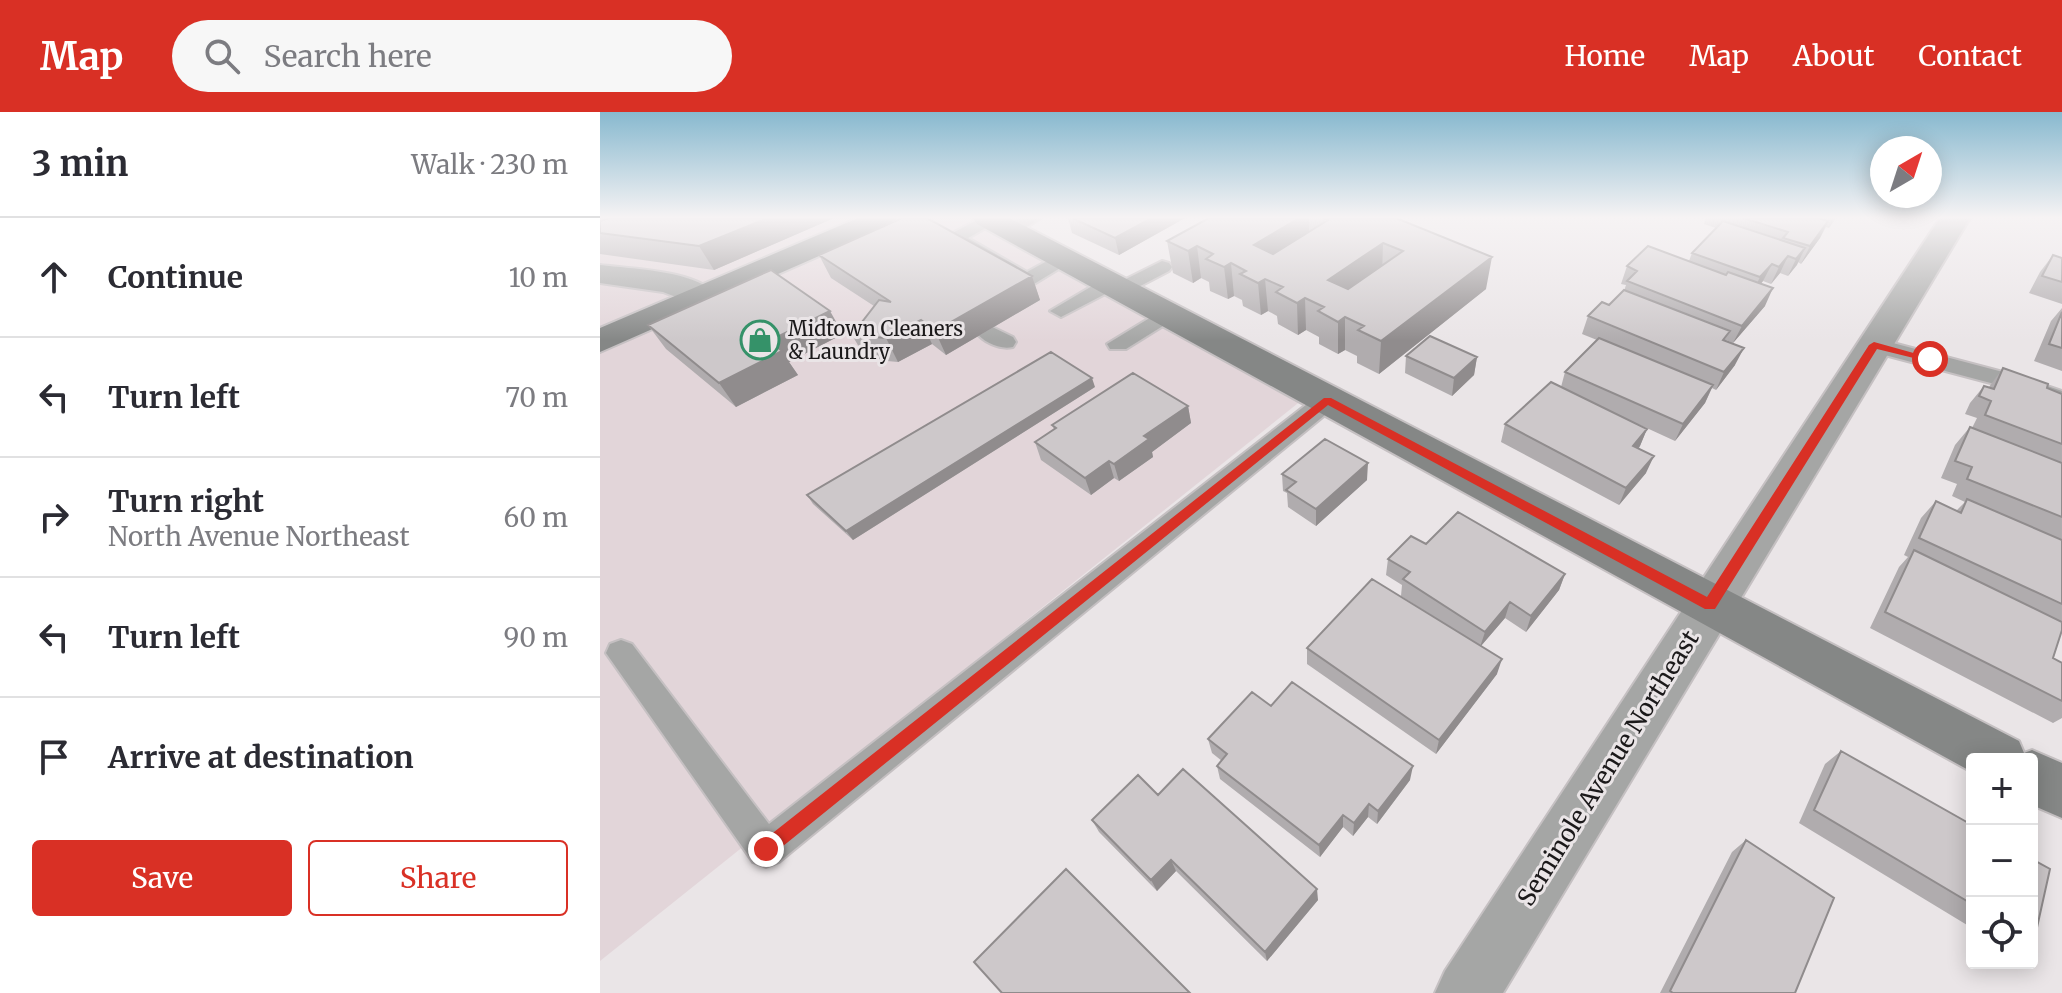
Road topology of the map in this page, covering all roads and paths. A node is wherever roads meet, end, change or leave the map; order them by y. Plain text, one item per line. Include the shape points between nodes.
1 (802, 259) edge
2 (1011, 259) edge
3 (1065, 259) joint
4 (1929, 259) edge
5 (1162, 267) dead end
6 (600, 274) edge
7 (1027, 280) junction
8 (1117, 286) junction
9 (702, 297) junction
10 (1166, 314) junction
11 (600, 341) edge
12 (1118, 344) dead end
13 (1874, 345) junction
14 (2062, 399) edge
15 (1328, 400) junction
16 (1710, 605) junction
17 (621, 653) dead end
18 (1989, 753) edge
19 (2038, 779) edge
20 (2062, 792) edge
21 (1467, 993) edge

1 - 9 main road
2 - 7 lane
3 - 7 lane
3 - 8 main road
4 - 13 street, Seminole Avenue Northeast
5 - 8 lane
6 - 9 street via 669,284
7 - 8 lane via 1066,308
8 - 10 main road
9 - 11 main road
10 - 12 lane
10 - 15 main road
13 - 14 lane
13 - 16 street, Seminole Avenue Northeast
15 - 16 main road
15 - 17 lane via 766,849
16 - 18 main road
16 - 21 street, Seminole Avenue Northeast
19 - 20 main road

